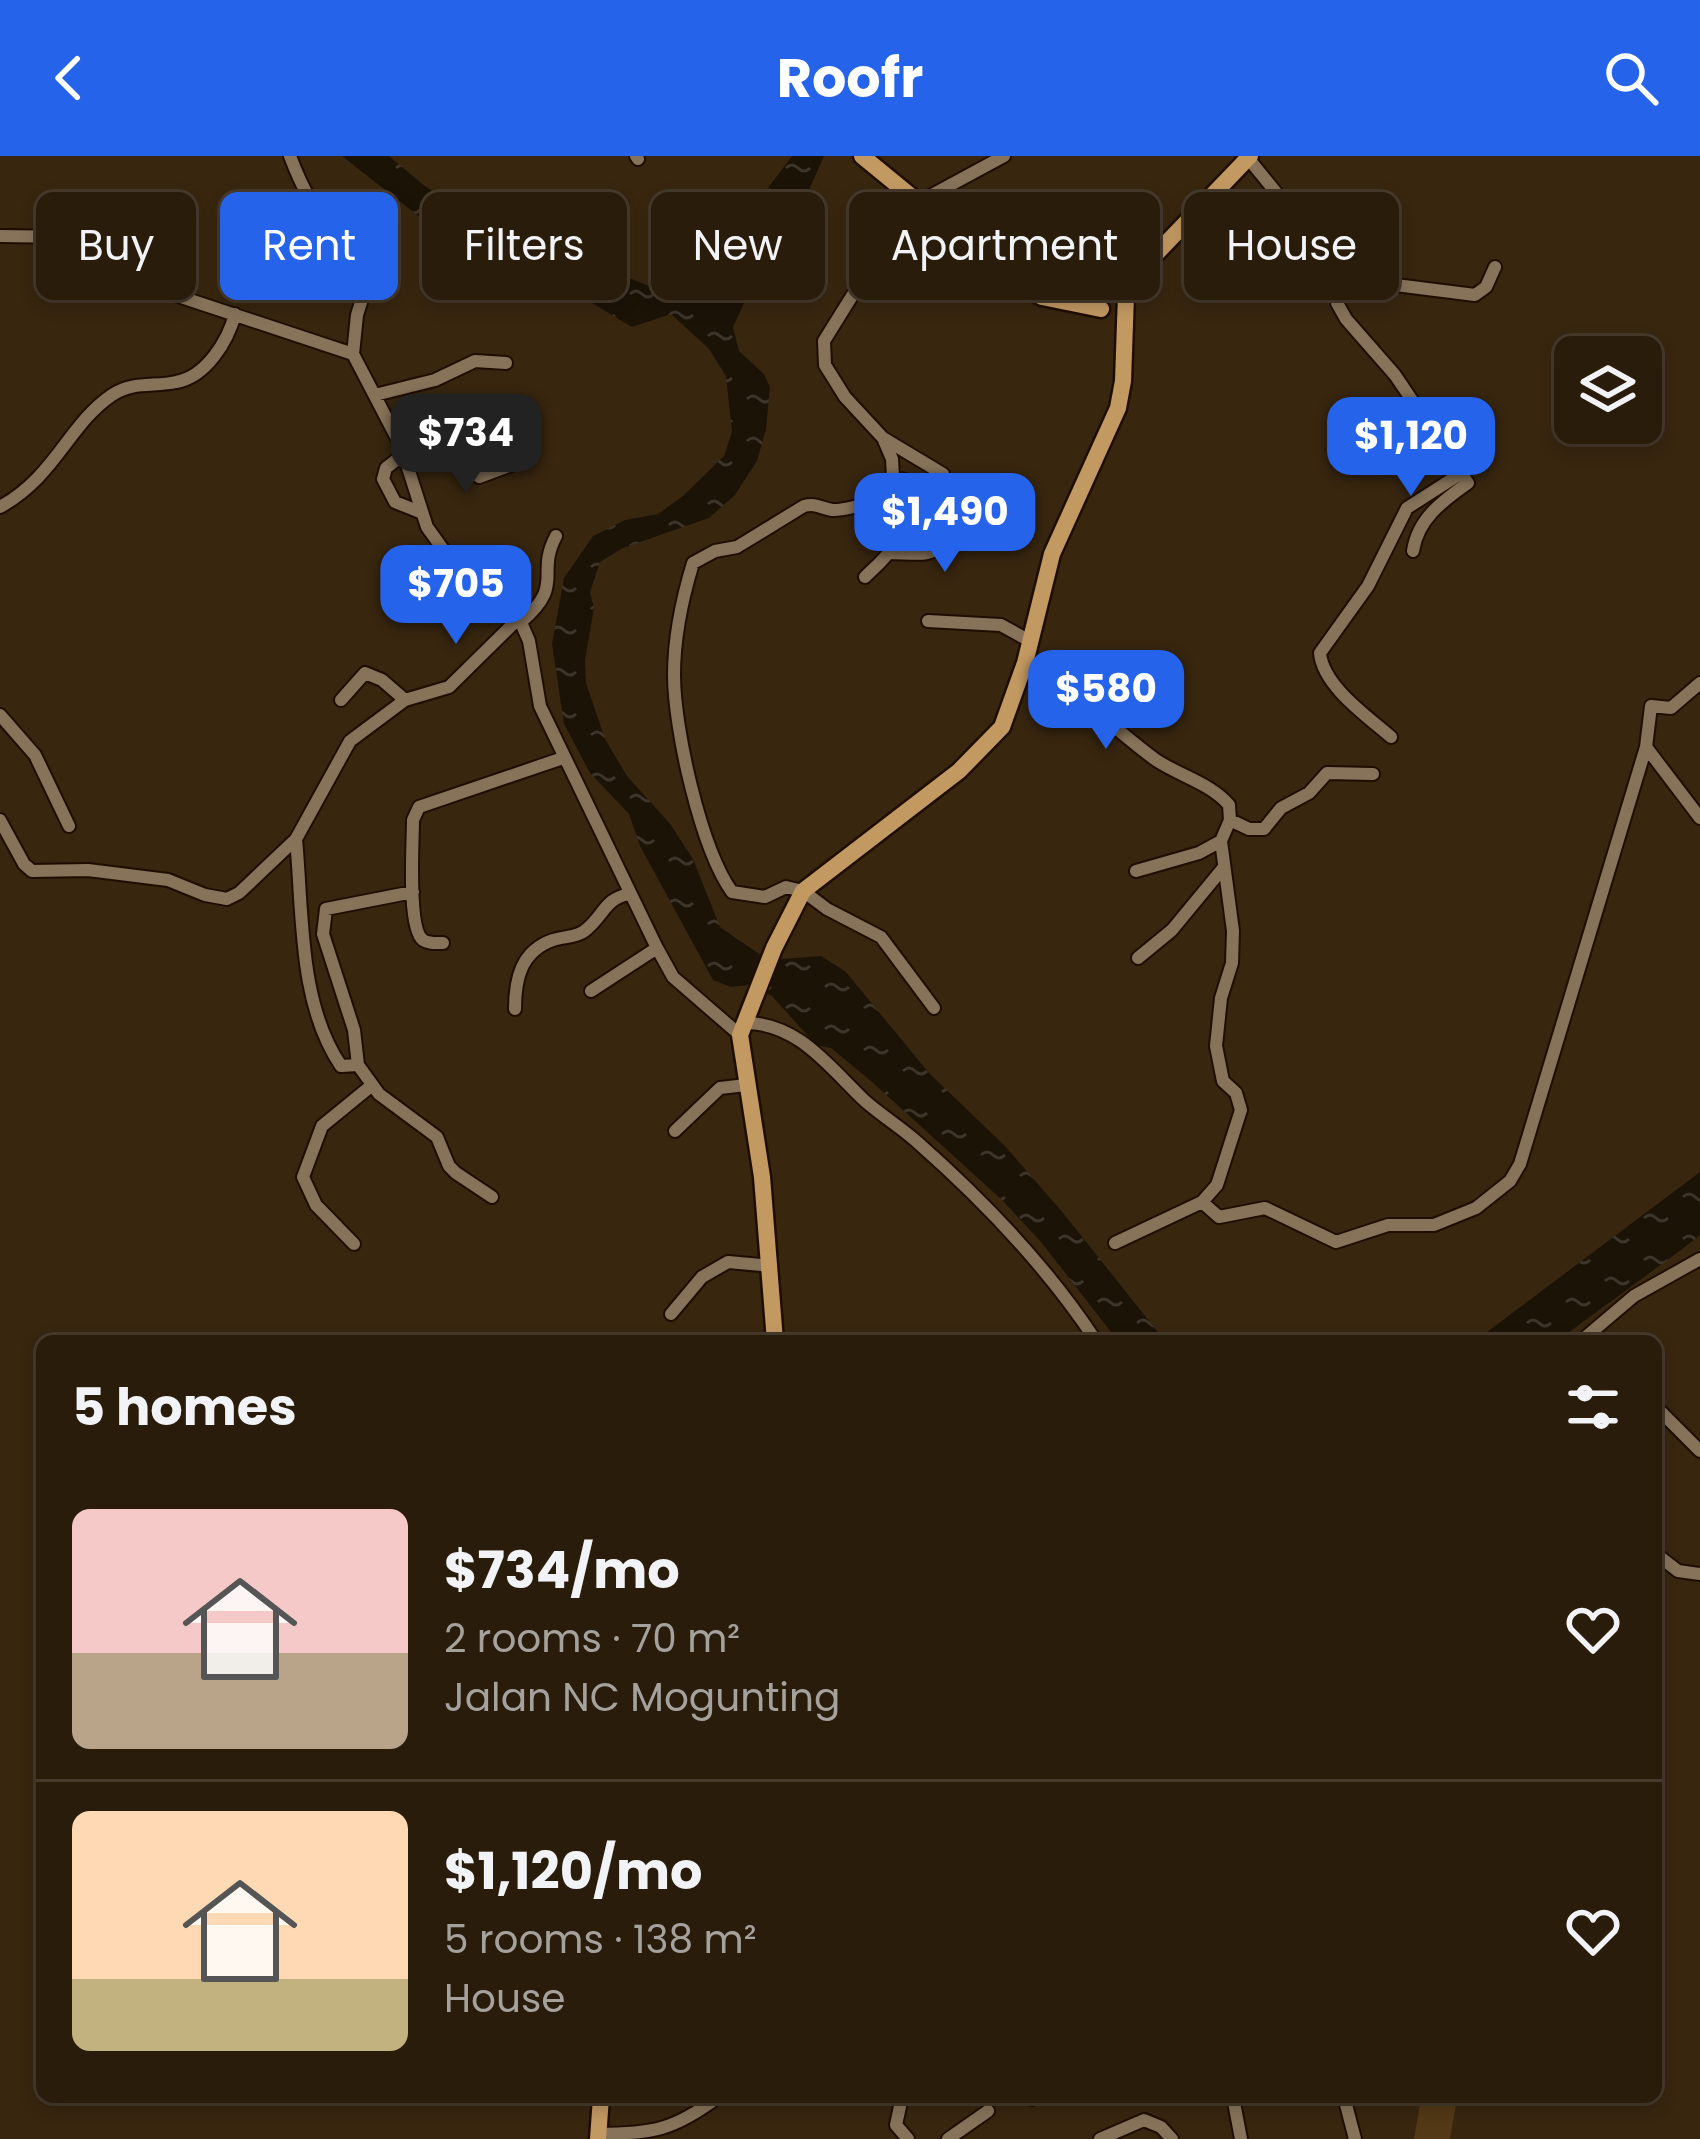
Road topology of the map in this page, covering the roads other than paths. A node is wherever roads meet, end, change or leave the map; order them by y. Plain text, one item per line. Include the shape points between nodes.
1 (290, 156) edge
2 (1004, 156) edge
3 (868, 157) edge
4 (1249, 157) edge
5 (908, 192) edge
6 (938, 192) edge
7 (1277, 192) edge
8 (0, 236) edge
9 (1160, 250) edge
10 (1495, 267) dead end
11 (1399, 285) edge
12 (849, 299) edge
13 (1056, 300) edge
14 (1095, 300) edge
15 (1119, 300) edge
16 (1122, 300) edge
17 (1337, 300) edge
18 (1103, 310) junction
19 (235, 314) junction
20 (1123, 342) junction
21 (353, 354) junction
22 (506, 363) dead end
23 (375, 395) junction
24 (403, 450) junction
25 (898, 455) dead end
26 (525, 460) dead end
27 (1460, 474) junction
28 (0, 507) edge
29 (420, 512) junction
30 (956, 520) dead end
31 (556, 536) dead end
32 (1413, 551) dead end
33 (890, 553) junction
34 (865, 577) dead end
35 (520, 620) junction
36 (928, 621) dead end
37 (1030, 641) junction
38 (1025, 663) junction
39 (1700, 683) edge
40 (340, 700) dead end
41 (405, 700) junction
42 (0, 715) edge
43 (1391, 736) dead end
44 (1646, 747) junction
45 (563, 758) junction
46 (1373, 774) dead end
47 (1700, 818) edge
48 (0, 820) edge
49 (1230, 820) junction
50 (69, 826) dead end
51 (296, 838) junction
52 (1221, 841) junction
53 (1224, 867) junction
54 (1136, 871) dead end
55 (802, 890) junction
56 (413, 892) junction
57 (629, 894) junction
58 (443, 943) dead end
59 (657, 948) junction
60 (1138, 958) dead end
61 (591, 991) dead end
62 (934, 1008) dead end
63 (515, 1009) dead end
64 (742, 1029) junction
65 (358, 1066) junction
66 (746, 1085) junction
67 (371, 1086) junction
68 (675, 1131) dead end
69 (492, 1197) dead end
70 (1202, 1202) junction
71 (1115, 1243) dead end
72 (354, 1244) dead end
73 (1700, 1259) edge
74 (771, 1265) junction
75 (671, 1314) dead end
76 (775, 1335) edge
77 (1092, 1335) edge
78 (1588, 1335) edge
79 (1662, 1413) edge
80 (1700, 1451) edge
81 (1662, 1559) edge
82 (1700, 1574) edge
83 (601, 2103) edge
84 (708, 2103) edge
85 (901, 2103) edge
86 (1234, 2103) edge
87 (1345, 2103) edge
88 (988, 2111) dead end
89 (598, 2136) edge
90 (908, 2139) edge
91 (948, 2139) edge
92 (1100, 2139) edge
93 (1172, 2139) edge
94 (1240, 2139) edge
95 (1354, 2139) edge

1 - 21 street via 339,238 373,263
2 - 6 street
3 - 5 main road
4 - 7 street
4 - 9 main road
8 - 19 street via 72,237 175,296
10 - 11 street via 1475,295
12 - 25 street via 824,341 825,365
13 - 18 main road
14 - 18 main road
15 - 18 main road via 1116,311
16 - 20 main road
17 - 27 street
18 - 20 main road
19 - 21 street
19 - 28 street via 226,340 190,377 113,394 45,473
20 - 37 main road via 1118,408 1052,554
21 - 23 street
22 - 23 street via 475,361
23 - 24 street
24 - 26 street via 422,440 448,443 479,477
24 - 29 street
24 - 29 street via 382,475 395,502
27 - 32 street via 1468,482 1422,523
27 - 43 street via 1407,508 1368,586 1320,653 1353,704
29 - 35 street via 455,566
30 - 33 street via 940,551
31 - 35 street via 548,591
33 - 34 street
33 - 55 street via 896,523 880,506 830,510 812,503 693,563 685,592 674,677 694,794 721,877 746,897
35 - 41 street via 449,687
35 - 45 street via 540,706
36 - 37 street via 1001,625
37 - 38 main road
38 - 49 street via 1160,763 1213,790 1229,805
38 - 55 main road via 1001,727 984,747
39 - 44 street via 1671,708 1652,706
40 - 41 street via 365,674
41 - 51 street via 350,741
42 - 50 street via 35,755
44 - 47 street
44 - 70 street via 1510,1181 1476,1208 1434,1225 1388,1225 1336,1242 1271,1209 1219,1217
45 - 56 street via 418,807
45 - 57 street
46 - 49 street via 1327,773 1264,829
48 - 51 street via 32,871 168,880 226,899
49 - 52 street
51 - 65 street via 314,1008 341,1066
52 - 53 street
52 - 54 street
53 - 60 street
53 - 70 street via 1232,963 1217,1056 1241,1110 1217,1185
55 - 62 street via 880,938
55 - 64 main road
56 - 58 street via 418,934
56 - 65 street via 322,914
57 - 59 street
57 - 63 street via 607,902 591,927 541,946 525,961
59 - 61 street
59 - 64 street via 673,976
64 - 66 main road
64 - 77 street via 760,1023 825,1057 1011,1236
65 - 67 street
66 - 68 street via 720,1088
66 - 74 main road
67 - 69 street via 432,1132 448,1166
67 - 72 street via 322,1126 303,1177 316,1205
70 - 71 street
73 - 78 street via 1634,1296
74 - 75 street via 728,1262 702,1277
74 - 76 main road
79 - 80 street
81 - 82 street
83 - 89 main road
84 - 89 street via 667,2128
85 - 90 street via 896,2126
86 - 94 street
87 - 95 street
88 - 91 street
92 - 93 street via 1144,2120

